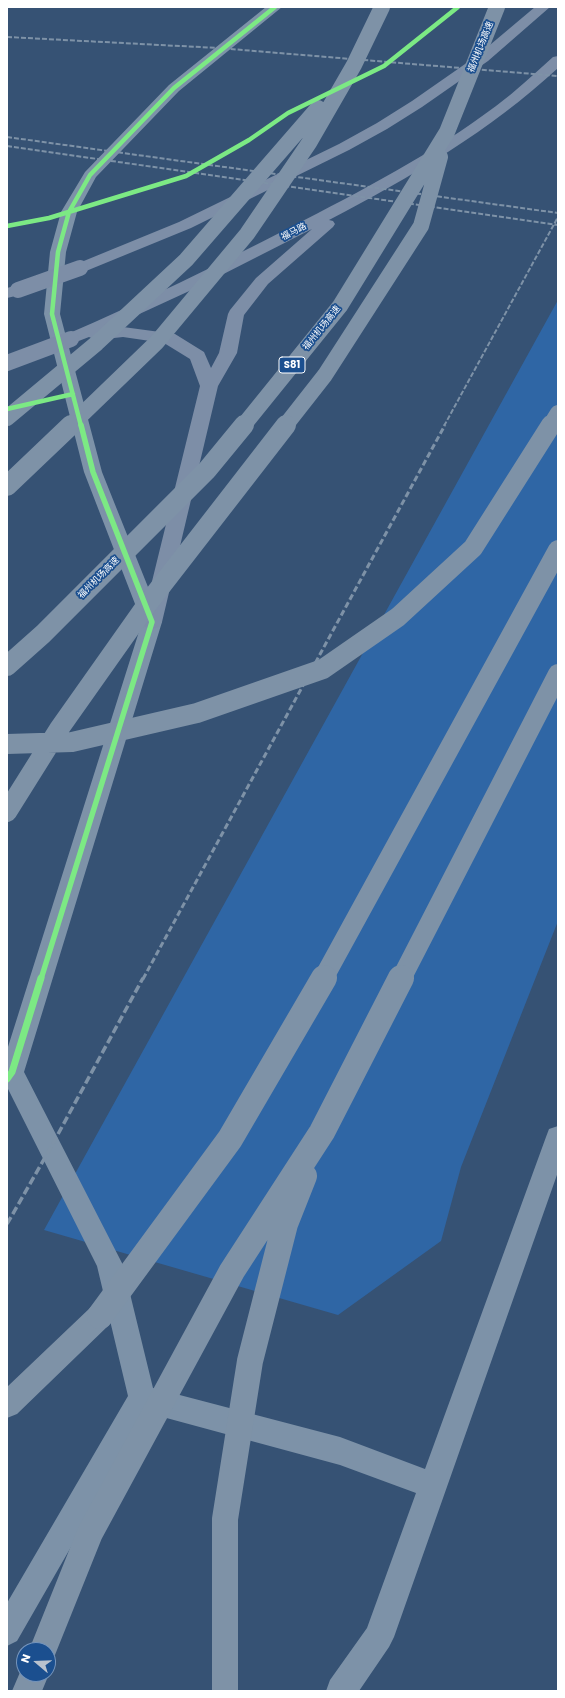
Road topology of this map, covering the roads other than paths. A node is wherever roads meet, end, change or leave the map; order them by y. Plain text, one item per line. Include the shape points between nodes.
1 (275, 7) edge
2 (382, 7) edge
3 (497, 7) edge
4 (543, 7) edge
5 (558, 60) edge
6 (354, 64) junction
7 (447, 132) junction
8 (352, 202) junction
9 (12, 291) edge
10 (71, 339) junction
11 (7, 363) edge
12 (209, 386) junction
13 (558, 414) edge
14 (7, 418) edge
15 (7, 486) edge
16 (558, 550) edge
17 (152, 622) junction
18 (7, 666) edge
19 (558, 674) edge
20 (7, 744) edge
21 (7, 812) edge
22 (10, 1075) edge
23 (322, 1132) junction
24 (558, 1138) edge
25 (142, 1398) junction
26 (7, 1405) edge
27 (432, 1485) junction
28 (7, 1631) edge
29 (46, 1642) edge
30 (226, 1691) edge
31 (341, 1691) edge

1 - 17 street via 174,88 90,175 69,212 58,252 52,314 93,472
2 - 6 highway, bridge
3 - 7 highway, 福州机场高速 / S81, bridge
4 - 9 main road, bridge via 483,58 417,104 344,147 186,225 80,268
5 - 8 main road, 福马路 via 528,88 468,132
6 - 14 highway, bridge via 254,184 186,260 97,343
6 - 15 highway, bridge via 309,143 247,234 157,342
7 - 18 highway, 福州机场高速 / S81, bridge via 340,306 207,470 43,634
7 - 21 highway, bridge via 421,226 330,368 148,603 59,729
8 - 10 main road, 福马路 via 165,297
8 - 12 main road via 262,281 236,314 228,353
10 - 11 main road, 福马路, bridge
10 - 12 main road via 123,332 169,338 198,356
12 - 17 main road
13 - 20 highway, bridge via 473,548 398,617 324,669 197,713 72,742
16 - 26 highway, bridge via 313,998 230,1139 100,1316
17 - 22 street
19 - 23 highway, bridge
22 - 25 street via 110,1265
23 - 29 highway, bridge via 232,1271 97,1519
23 - 30 highway, bridge via 285,1224 250,1361 225,1519
24 - 27 street
25 - 27 street via 340,1451
25 - 28 street
27 - 31 street via 379,1636

